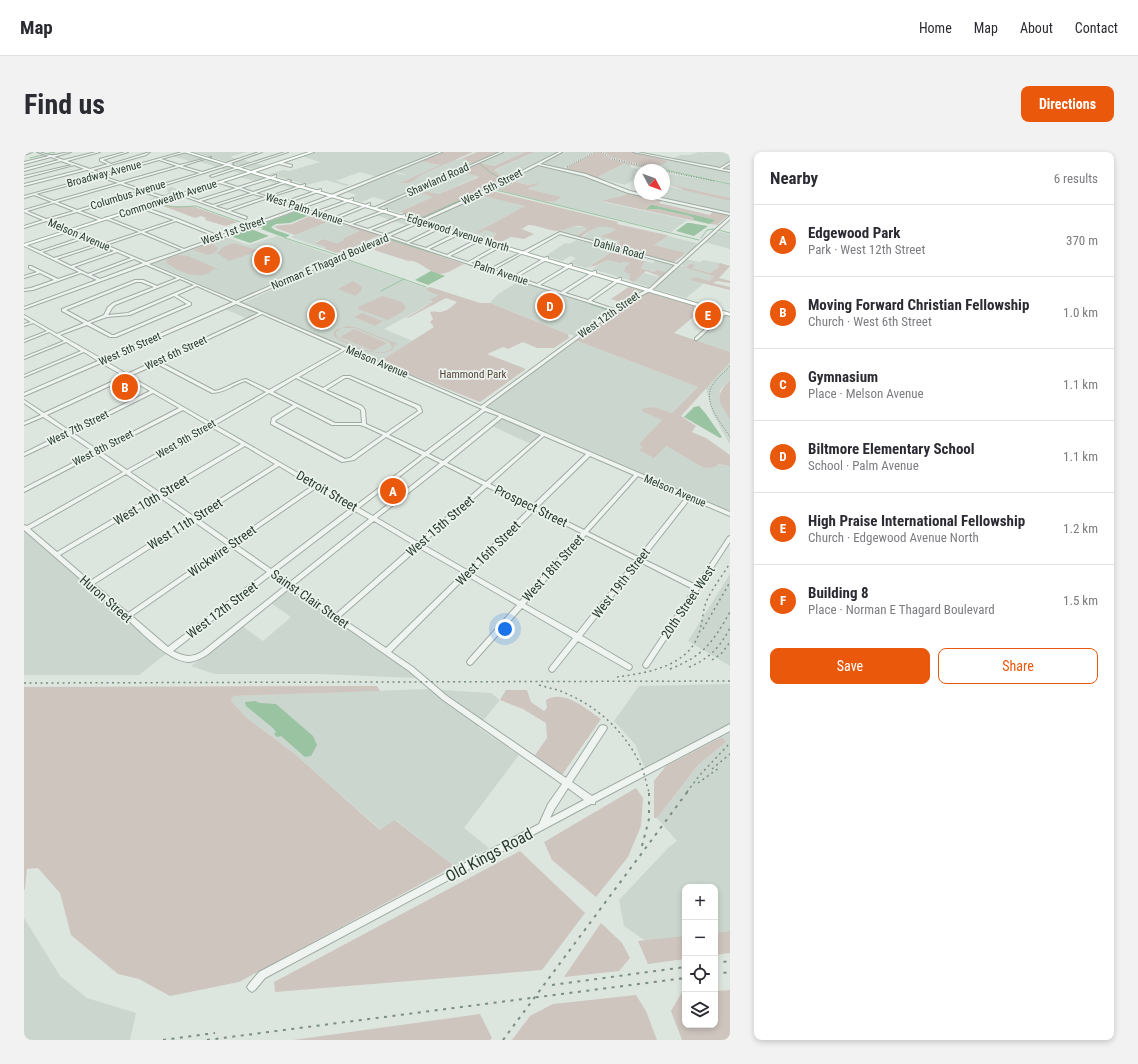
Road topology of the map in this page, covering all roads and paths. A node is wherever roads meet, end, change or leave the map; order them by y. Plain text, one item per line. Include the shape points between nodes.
1 (30, 152) edge
2 (38, 152) edge
3 (70, 152) edge
4 (99, 152) edge
5 (127, 152) edge
6 (186, 152) edge
7 (191, 152) edge
8 (261, 152) edge
9 (287, 152) edge
10 (312, 152) edge
11 (441, 152) edge
12 (502, 152) edge
13 (561, 152) edge
14 (634, 152) edge
15 (149, 153) edge
16 (24, 154) edge
17 (51, 157) junction
18 (209, 158) junction
19 (158, 160) junction
20 (63, 161) junction
21 (24, 163) edge
22 (280, 163) junction
23 (730, 163) edge
24 (74, 164) junction
25 (110, 164) junction
26 (229, 164) junction
27 (537, 164) junction
28 (180, 166) junction
29 (291, 166) dead end
30 (240, 167) junction
31 (86, 169) junction
32 (720, 169) junction
33 (24, 170) edge
34 (90, 170) junction
35 (254, 171) junction
36 (730, 171) edge
37 (202, 173) junction
38 (101, 175) junction
39 (211, 176) junction
40 (24, 177) edge
41 (274, 177) junction
42 (226, 180) junction
43 (38, 181) junction
44 (288, 181) junction
45 (220, 182) junction
46 (121, 183) junction
47 (45, 184) dead end
48 (24, 185) edge
49 (50, 186) dead end
50 (303, 186) junction
51 (55, 188) junction
52 (239, 188) junction
53 (319, 190) junction
54 (144, 191) junction
55 (253, 193) junction
56 (33, 194) junction
57 (181, 195) junction
58 (334, 195) junction
59 (24, 197) edge
60 (268, 198) junction
61 (167, 199) junction
62 (351, 200) junction
63 (199, 201) junction
64 (55, 202) junction
65 (283, 203) junction
66 (367, 205) junction
67 (213, 206) junction
68 (141, 207) junction
69 (376, 207) junction
70 (299, 208) junction
71 (385, 210) junction
72 (24, 211) edge
73 (77, 211) junction
74 (228, 211) junction
75 (315, 213) junction
76 (730, 214) edge
77 (402, 215) junction
78 (730, 217) edge
79 (106, 218) junction
80 (246, 218) dead end
81 (332, 219) junction
82 (46, 220) junction
83 (100, 220) junction
84 (177, 220) junction
85 (422, 221) junction
86 (350, 224) junction
87 (24, 227) edge
88 (441, 227) junction
89 (69, 230) junction
90 (368, 230) junction
91 (141, 232) junction
92 (460, 233) junction
93 (218, 236) junction
94 (85, 237) junction
95 (388, 237) junction
96 (480, 239) junction
97 (406, 243) junction
98 (102, 244) junction
99 (24, 245) edge
100 (502, 245) junction
101 (183, 249) junction
102 (426, 249) junction
103 (117, 251) junction
104 (40, 252) junction
105 (524, 252) junction
106 (447, 256) junction
107 (134, 258) junction
108 (546, 258) junction
109 (54, 259) junction
110 (145, 263) junction
111 (468, 263) junction
112 (569, 265) junction
113 (678, 265) junction
114 (30, 267) dead end
115 (71, 267) junction
116 (490, 270) junction
117 (40, 272) junction
118 (81, 272) junction
119 (594, 273) junction
120 (88, 275) junction
121 (24, 277) edge
122 (180, 278) junction
123 (513, 278) junction
124 (57, 280) junction
125 (99, 280) junction
126 (619, 280) junction
127 (197, 285) junction
128 (537, 285) junction
129 (156, 287) junction
130 (648, 289) junction
131 (26, 290) edge
132 (562, 293) junction
133 (174, 295) junction
134 (236, 302) junction
135 (588, 302) junction
136 (24, 308) edge
137 (614, 310) junction
138 (262, 313) junction
139 (728, 313) edge
140 (24, 316) edge
141 (106, 316) junction
142 (33, 322) junction
143 (87, 323) junction
144 (24, 325) edge
145 (49, 331) junction
146 (57, 335) junction
147 (696, 339) dead end
148 (24, 341) edge
149 (66, 341) junction
150 (345, 349) junction
151 (84, 351) junction
152 (24, 358) edge
153 (383, 360) dead end
154 (102, 361) junction
155 (157, 362) junction
156 (378, 363) junction
157 (24, 376) edge
158 (127, 376) junction
159 (296, 377) junction
160 (323, 390) junction
161 (154, 391) junction
162 (270, 392) junction
163 (24, 396) edge
164 (24, 401) edge
165 (297, 405) junction
166 (183, 408) junction
167 (483, 408) junction
168 (44, 414) junction
169 (502, 416) junction
170 (24, 424) edge
171 (364, 424) junction
172 (212, 425) junction
173 (70, 432) junction
174 (544, 434) junction
175 (386, 435) junction
176 (245, 444) junction
177 (97, 452) junction
178 (425, 454) junction
179 (589, 454) junction
180 (24, 455) edge
181 (443, 463) junction
182 (280, 464) junction
183 (127, 472) junction
184 (637, 474) junction
185 (487, 484) junction
186 (317, 485) junction
187 (24, 490) edge
188 (159, 495) junction
189 (689, 497) junction
190 (356, 508) junction
191 (534, 508) junction
192 (730, 514) edge
193 (194, 518) junction
194 (374, 518) junction
195 (25, 528) edge
196 (585, 533) junction
197 (730, 538) edge
198 (231, 544) junction
199 (419, 544) junction
200 (56, 555) junction
201 (639, 560) junction
202 (272, 572) junction
203 (467, 573) junction
204 (90, 584) junction
205 (291, 585) junction
206 (697, 588) junction
207 (521, 604) junction
208 (126, 616) junction
209 (336, 617) junction
210 (578, 637) junction
211 (168, 651) junction
212 (386, 652) junction
213 (194, 659) joint
214 (470, 662) dead end
215 (646, 665) dead end
216 (629, 667) dead end
217 (552, 669) dead end
218 (730, 727) edge
219 (603, 728) dead end
220 (566, 783) junction
221 (592, 801) junction
222 (542, 827) junction
223 (252, 988) dead end

1 - 16 main road
2 - 17 street
3 - 17 street
4 - 20 street
5 - 25 street via 101,160
6 - 18 main road, Edgewood Avenue North
6 - 19 street, Broadway Avenue
7 - 18 main road, Edgewood Avenue North
8 - 26 street, Columbus Avenue
9 - 30 street
10 - 22 main road, Commonwealth Avenue
11 - 58 street, West 1st Street
12 - 69 street, Shawland Road
13 - 27 street, West 5th Street
14 - 32 street
15 - 25 street
17 - 20 street
17 - 21 street
18 - 26 main road, Edgewood Avenue North
18 - 28 street
19 - 28 street
19 - 38 street, Broadway Avenue
20 - 24 street
20 - 33 street
22 - 29 street
22 - 35 main road, Commonwealth Avenue
23 - 32 street
24 - 31 street
24 - 40 street
25 - 34 street
26 - 30 main road, Edgewood Avenue North
26 - 37 street, Columbus Avenue
27 - 76 street via 585,175 628,192
27 - 85 street, West 5th Street
28 - 37 street
28 - 46 street
30 - 35 main road, Edgewood Avenue North
30 - 39 street
31 - 34 street
31 - 43 street
32 - 36 street
34 - 38 street
35 - 41 main road, Edgewood Avenue North
35 - 42 main road, Commonwealth Avenue
37 - 39 street
37 - 54 street, Columbus Avenue
38 - 46 street
38 - 51 street, Broadway Avenue
39 - 42 street
41 - 44 main road, Edgewood Avenue North
41 - 52 street
42 - 45 main road, Commonwealth Avenue
43 - 47 street
43 - 48 street
44 - 50 main road, Edgewood Avenue North
44 - 55 street
45 - 52 street, West Palm Avenue
45 - 57 main road, Commonwealth Avenue
46 - 54 street
46 - 64 street
49 - 51 street
50 - 53 main road, Edgewood Avenue North
50 - 60 street
51 - 56 street, Broadway Avenue
52 - 55 street, West Palm Avenue
52 - 63 street
53 - 58 main road, Edgewood Avenue North
53 - 65 street
54 - 61 street
54 - 73 street, Columbus Avenue
55 - 60 street, West Palm Avenue
55 - 67 street
56 - 59 street, Broadway Avenue
56 - 64 street
57 - 61 main road, Commonwealth Avenue
57 - 63 street
58 - 62 main road, Edgewood Avenue North
58 - 70 street, West 1st Street
60 - 65 street, West Palm Avenue
60 - 74 street
61 - 68 main road, Commonwealth Avenue
62 - 66 main road, Edgewood Avenue North
62 - 75 street
63 - 67 street
64 - 72 street
64 - 73 street
65 - 70 street, West Palm Avenue
66 - 69 main road, Edgewood Avenue North
66 - 81 street
67 - 74 street
68 - 79 main road, Commonwealth Avenue
68 - 84 street
69 - 71 main road, Edgewood Avenue North
70 - 75 street, West Palm Avenue
70 - 93 street, West 1st Street
71 - 77 main road, Edgewood Avenue North
71 - 86 street
72 - 82 street, Melson Avenue
73 - 82 street, Columbus Avenue
73 - 83 street
74 - 80 street
75 - 81 street, West Palm Avenue
77 - 85 main road, Edgewood Avenue North
77 - 90 street
78 - 113 street, West 12th Street
79 - 83 main road, Commonwealth Avenue
79 - 91 street
81 - 86 street, West Palm Avenue
82 - 87 street, Columbus Avenue
82 - 89 street, Melson Avenue
83 - 89 main road, Commonwealth Avenue
84 - 91 street
84 - 93 street
85 - 88 main road, Edgewood Avenue North
85 - 95 street, Norman E Thagard Boulevard
86 - 90 street, West Palm Avenue
88 - 92 main road, Edgewood Avenue North
88 - 97 street
89 - 94 street, Melson Avenue
89 - 99 main road, Commonwealth Avenue
90 - 95 street, West Palm Avenue
91 - 98 street
91 - 101 street
92 - 96 main road, Edgewood Avenue North
92 - 102 street
93 - 101 street, West 1st Street
94 - 98 street, Melson Avenue
94 - 104 street
95 - 97 street, Palm Avenue
95 - 134 street, Norman E Thagard Boulevard
96 - 100 main road, Edgewood Avenue North
96 - 106 street
97 - 102 street, Palm Avenue
98 - 103 street, Melson Avenue
98 - 109 street
99 - 104 street
100 - 105 main road, Edgewood Avenue North
100 - 111 street
101 - 110 street, West 1st Street
102 - 106 street, Palm Avenue
103 - 107 street, Melson Avenue
103 - 115 street
104 - 109 street
105 - 108 main road, Edgewood Avenue North
105 - 113 street, Dahlia Road via 560,233
105 - 116 street
106 - 111 street, Palm Avenue
107 - 110 street, Melson Avenue
107 - 120 street
108 - 112 main road, Edgewood Avenue North
108 - 123 street
109 - 115 street
110 - 122 street, Melson Avenue
110 - 125 street, West 1st Street
111 - 116 street, Palm Avenue
112 - 119 main road, Edgewood Avenue North
112 - 128 street
113 - 130 street, West 12th Street
114 - 117 street
115 - 118 street
116 - 123 street, Palm Avenue
117 - 121 street
117 - 124 street
118 - 120 street
118 - 124 street
119 - 126 main road, Edgewood Avenue North
119 - 132 street
120 - 125 street
122 - 127 street, Melson Avenue
122 - 129 street
123 - 128 street, Palm Avenue
124 - 131 street
125 - 136 street, West 1st Street
126 - 130 main road, Edgewood Avenue North
126 - 135 street
127 - 133 street
127 - 134 street, Melson Avenue
128 - 132 street, Palm Avenue
129 - 141 street via 112,305
129 - 143 street via 136,281 63,310
130 - 137 street, West 12th Street
130 - 139 main road, Edgewood Avenue North
132 - 135 street, Palm Avenue
133 - 141 street via 127,314
133 - 143 street via 190,304 115,336
134 - 138 street, Melson Avenue
134 - 154 street, West 5th Street
135 - 137 street, Palm Avenue
137 - 167 street, West 12th Street
138 - 150 street, Melson Avenue
138 - 155 street, West 6th Street
139 - 147 street
140 - 142 street, Detroit Street
141 - 143 street
142 - 144 street
142 - 145 street, Detroit Street
143 - 146 street
145 - 146 street, Detroit Street
145 - 148 street
146 - 149 street, Detroit Street
149 - 151 street, Detroit Street
149 - 152 street
150 - 156 street, Melson Avenue
150 - 159 street, West 9th Street
151 - 154 street, Detroit Street
151 - 157 street
153 - 156 street
154 - 158 street, Detroit Street
154 - 163 street, West 5th Street
155 - 158 street, West 6th Street
155 - 162 street via 214,392 244,380
156 - 167 street, Melson Avenue
158 - 161 street, Detroit Street
158 - 168 street, West 6th Street
159 - 160 street
159 - 162 street, West 9th Street
160 - 171 street via 362,409
160 - 175 street via 348,376 420,409
161 - 166 street, Detroit Street
161 - 173 street, West 7th Street
162 - 165 street
162 - 172 street, West 9th Street
164 - 168 street, Sainst Clair Street
165 - 171 street via 337,425
165 - 175 street via 272,422 341,460 352,459
166 - 172 street, Detroit Street
166 - 177 street, West 8th Street
167 - 169 street, Melson Avenue
167 - 178 street, West 12th Street
168 - 170 street, West 6th Street
168 - 173 street, Sainst Clair Street
169 - 174 street, Melson Avenue
169 - 181 street, West 12th Street
171 - 175 street, Prospect Street
172 - 176 street, Detroit Street
172 - 183 street, West 9th Street
173 - 177 street, Sainst Clair Street
173 - 180 street, West 7th Street
174 - 179 street, Melson Avenue
174 - 185 street, West 15th Street
175 - 178 street, Prospect Street
176 - 182 street, Detroit Street
176 - 188 street, West 10th Street
177 - 183 street, Sainst Clair Street
177 - 187 street, West 8th Street
178 - 181 street, Prospect Street
178 - 190 street, West 12th Street
179 - 184 street, Melson Avenue
179 - 191 street, West 16th Street
181 - 185 street, Prospect Street
181 - 194 street, West 12th Street
182 - 186 street, Detroit Street
182 - 193 street, West 11th Street
183 - 188 street, Sainst Clair Street
183 - 195 street, West 9th Street
184 - 189 street, Melson Avenue
184 - 196 street, West 18th Street
185 - 191 street, Prospect Street
185 - 199 street, West 15th Street
186 - 190 street, Detroit Street
186 - 198 street, Wickwire Street
188 - 193 street, Sainst Clair Street
188 - 200 street, West 10th Street
189 - 192 street, Melson Avenue
189 - 201 street, West 19th Street
190 - 194 street, Detroit Street
190 - 202 street, West 12th Street
191 - 196 street, Prospect Street
191 - 203 street, West 16th Street
193 - 198 street, Sainst Clair Street
193 - 204 street, West 11th Street
194 - 199 street, Detroit Street
194 - 205 street, West 12th Street
195 - 200 street, Huron Street
196 - 201 street, Prospect Street
196 - 207 street, West 18th Street
197 - 206 street, 20th Street West
198 - 202 street, Sainst Clair Street
198 - 208 street, Wickwire Street
199 - 203 street, Detroit Street
199 - 209 street, West 15th Street
200 - 204 street, Huron Street
201 - 206 street, Prospect Street
201 - 210 street, West 19th Street
202 - 205 street, Sainst Clair Street
202 - 211 street, West 12th Street
203 - 207 street, Detroit Street
203 - 212 street, West 16th Street
204 - 208 street, Huron Street
205 - 209 street, Sainst Clair Street
205 - 213 street, West 12th Street
206 - 215 street, 20th Street West
207 - 210 street, Detroit Street
207 - 214 street, West 18th Street
208 - 211 street, Huron Street
209 - 212 street, Sainst Clair Street
210 - 216 street, Detroit Street
210 - 217 street, West 19th Street
211 - 213 street, Huron Street via 181,659
212 - 220 street, Sainst Clair Street via 445,698
218 - 221 street, Old Kings Road
219 - 220 street
220 - 221 street, Sainst Clair Street
220 - 222 street via 551,806
221 - 222 street, Old Kings Road
222 - 223 street, Old Kings Road via 262,975

